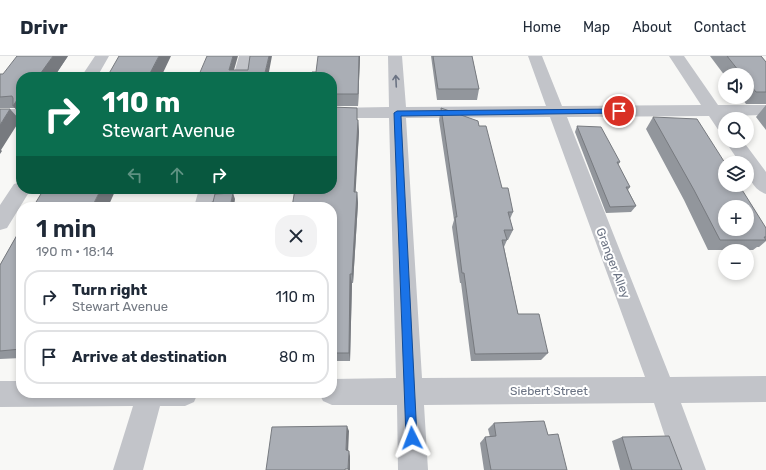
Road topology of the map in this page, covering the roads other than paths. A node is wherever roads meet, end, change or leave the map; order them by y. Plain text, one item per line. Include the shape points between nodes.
1 (102, 56) edge
2 (246, 56) edge
3 (395, 56) edge
4 (535, 56) edge
5 (676, 56) edge
6 (92, 72) edge
7 (242, 72) edge
8 (714, 110) junction
9 (766, 110) edge
10 (556, 112) junction
11 (337, 113) edge
12 (397, 113) junction
13 (0, 114) edge
14 (16, 114) edge
15 (718, 116) edge
16 (739, 148) edge
17 (766, 187) edge
18 (18, 194) edge
19 (0, 222) edge
20 (766, 389) edge
21 (410, 391) junction
22 (663, 391) junction
23 (337, 392) edge
24 (0, 394) edge
25 (16, 394) edge
26 (149, 398) edge
27 (128, 470) edge
28 (413, 470) edge
29 (691, 470) edge

1 - 6 street
2 - 7 street
12 -> 3 street
4 - 10 street, Granger Alley
5 - 8 street
8 - 9 street
8 - 10 street
8 - 15 street
10 - 12 street
10 - 22 street, Granger Alley
11 - 12 street
12 - 21 street
13 - 14 street
16 - 17 street
18 - 19 street
20 - 22 street, Siebert Street
21 - 22 street, Siebert Street
21 - 23 street, Siebert Street
21 - 28 street
22 - 29 street, Granger Alley
24 - 25 street
26 - 27 street

